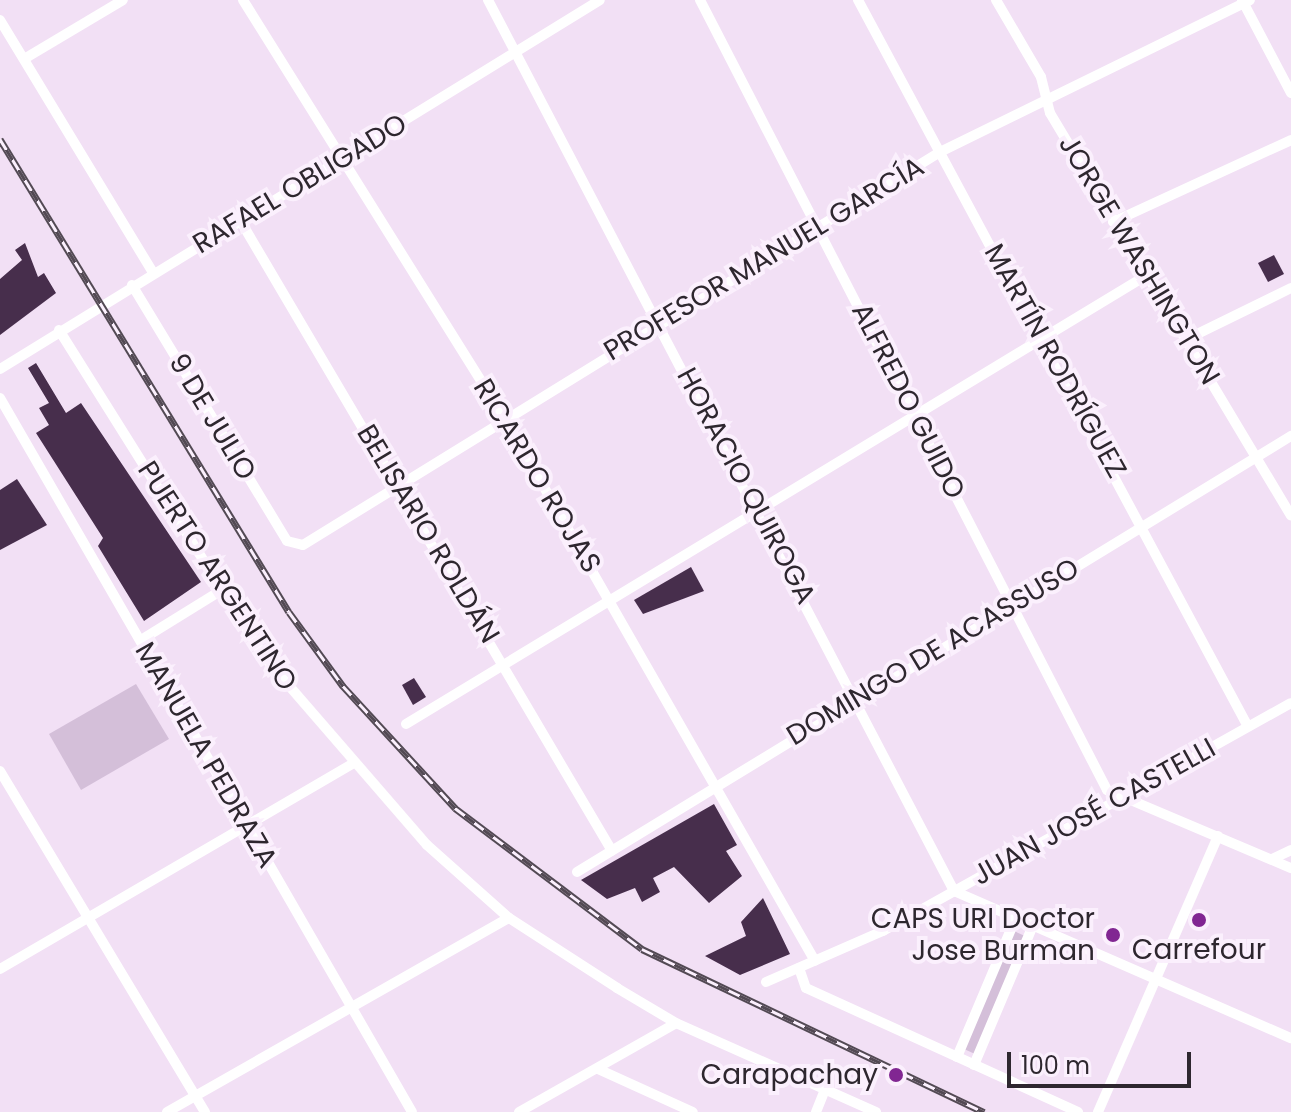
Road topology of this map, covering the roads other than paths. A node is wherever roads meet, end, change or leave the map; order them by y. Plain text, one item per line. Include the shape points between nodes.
1 (123, 0) edge
2 (243, 0) edge
3 (488, 0) edge
4 (600, 0) edge
5 (700, 0) edge
6 (858, 0) edge
7 (996, 0) edge
8 (1246, 1) edge
9 (0, 20) edge
10 (518, 49) junction
11 (24, 59) junction
12 (1291, 93) edge
13 (1047, 97) junction
14 (1291, 140) edge
15 (940, 152) junction
16 (340, 160) junction
17 (240, 220) junction
18 (1113, 222) junction
19 (819, 227) junction
20 (153, 273) junction
21 (1147, 275) junction
22 (132, 285) junction
23 (1291, 288) edge
24 (660, 323) junction
25 (59, 330) junction
26 (1044, 339) junction
27 (1187, 339) junction
28 (0, 369) edge
29 (0, 398) edge
30 (917, 416) junction
31 (505, 419) junction
32 (1291, 436) edge
33 (1255, 453) junction
34 (400, 485) junction
35 (760, 512) junction
36 (1291, 515) edge
37 (1142, 522) junction
38 (294, 547) joint
39 (222, 590) junction
40 (612, 600) junction
41 (1011, 607) junction
42 (141, 640) junction
43 (505, 665) junction
44 (856, 699) junction
45 (1291, 703) edge
46 (406, 724) dead end
47 (1247, 725) junction
48 (352, 764) junction
49 (0, 771) edge
50 (719, 783) junction
51 (1119, 798) junction
52 (245, 824) junction
53 (1218, 836) junction
54 (1291, 850) edge
55 (612, 851) junction
56 (1272, 859) junction
57 (1291, 868) edge
58 (577, 872) dead end
59 (954, 891) junction
60 (89, 914) junction
61 (1016, 917) junction
62 (509, 918) junction
63 (1033, 925) junction
64 (815, 961) junction
65 (799, 968) junction
66 (0, 969) edge
67 (1156, 978) junction
68 (766, 982) dead end
69 (352, 1008) junction
70 (676, 1023) junction
71 (1291, 1038) edge
72 (957, 1057) junction
73 (974, 1065) junction
74 (598, 1069) junction
75 (825, 1090) junction
76 (196, 1096) junction
77 (167, 1112) edge
78 (205, 1112) edge
79 (412, 1112) edge
80 (519, 1112) edge
81 (693, 1112) edge
82 (816, 1112) edge
83 (876, 1112) edge
84 (1078, 1112) edge
85 (1098, 1112) edge

1 - 11 street
2 - 16 street, RICARDO ROJAS
3 - 10 street, HORACIO QUIROGA
4 - 10 street, RAFAEL OBLIGADO
5 - 19 street, ALFREDO GUIDO
6 - 15 street, MARTÍN RODRÍGUEZ
7 - 13 street, JORGE WASHINGTON
8 - 12 street
8 - 13 street, PROFESOR MANUEL GARCÍA
9 - 11 street
10 - 16 street, RAFAEL OBLIGADO
10 - 24 street, HORACIO QUIROGA
11 - 20 street
13 - 15 street, PROFESOR MANUEL GARCÍA
13 - 18 street, JORGE WASHINGTON
14 - 18 street
15 - 19 street, PROFESOR MANUEL GARCÍA
15 - 26 street, MARTÍN RODRÍGUEZ
16 - 17 street, RAFAEL OBLIGADO
16 - 31 street, RICARDO ROJAS
17 - 20 street, RAFAEL OBLIGADO
17 - 34 street, BELISARIO ROLDÁN
18 - 21 street, JORGE WASHINGTON
19 - 24 street, PROFESOR MANUEL GARCÍA
19 - 30 street, ALFREDO GUIDO
20 - 22 street, RAFAEL OBLIGADO
21 - 26 street
21 - 27 street, JORGE WASHINGTON
22 - 25 street, RAFAEL OBLIGADO
22 - 38 street, 9 DE JULIO
23 - 27 street
24 - 31 street, PROFESOR MANUEL GARCÍA
24 - 35 street, HORACIO QUIROGA
25 - 28 street, RAFAEL OBLIGADO
25 - 39 street, PUERTO ARGENTINO
26 - 30 street
26 - 37 street, MARTÍN RODRÍGUEZ
27 - 33 street, JORGE WASHINGTON
29 - 42 street, MANUELA PEDRAZA
30 - 35 street
30 - 41 street, ALFREDO GUIDO
31 - 34 street, PROFESOR MANUEL GARCÍA
31 - 40 street, RICARDO ROJAS
32 - 33 street, DOMINGO DE ACASSUSO
33 - 36 street, JORGE WASHINGTON
33 - 37 street, DOMINGO DE ACASSUSO
34 - 38 street, PROFESOR MANUEL GARCÍA
34 - 43 street, BELISARIO ROLDÁN
35 - 40 street
35 - 44 street, HORACIO QUIROGA
37 - 41 street, DOMINGO DE ACASSUSO
37 - 47 street, MARTÍN RODRÍGUEZ
39 - 42 street
39 - 48 street, PUERTO ARGENTINO via 265,658
40 - 43 street
40 - 50 street, RICARDO ROJAS
41 - 44 street, DOMINGO DE ACASSUSO
41 - 51 street, ALFREDO GUIDO
42 - 52 street, MANUELA PEDRAZA
43 - 46 street
43 - 55 street, BELISARIO ROLDÁN
44 - 50 street, DOMINGO DE ACASSUSO
44 - 59 street, HORACIO QUIROGA
45 - 47 street, JUAN JOSÉ CASTELLI
47 - 51 street, JUAN JOSÉ CASTELLI
48 - 52 street
48 - 62 street, PUERTO ARGENTINO
49 - 60 street
50 - 55 street, DOMINGO DE ACASSUSO
50 - 64 street, RICARDO ROJAS
51 - 53 street
51 - 59 street, JUAN JOSÉ CASTELLI
52 - 60 street
52 - 69 street, MANUELA PEDRAZA
53 - 56 street
53 - 67 street
54 - 56 street
55 - 58 street, DOMINGO DE ACASSUSO
56 - 57 street
59 - 61 street
59 - 64 street, JUAN JOSÉ CASTELLI
60 - 66 street
60 - 76 street
61 - 63 street
61 - 72 street
62 - 69 street
62 - 70 street, PUERTO ARGENTINO
63 - 67 street
63 - 73 street
64 - 65 street, JUAN JOSÉ CASTELLI
65 - 68 street, JUAN JOSÉ CASTELLI
65 - 72 street via 806,988
67 - 71 street
67 - 85 street
69 - 76 street
69 - 79 street, MANUELA PEDRAZA
70 - 74 street
70 - 75 street, PUERTO ARGENTINO
72 - 73 street
73 - 84 street
74 - 80 street
74 - 81 street
75 - 82 street
75 - 83 street, PUERTO ARGENTINO
76 - 77 street
76 - 78 street

